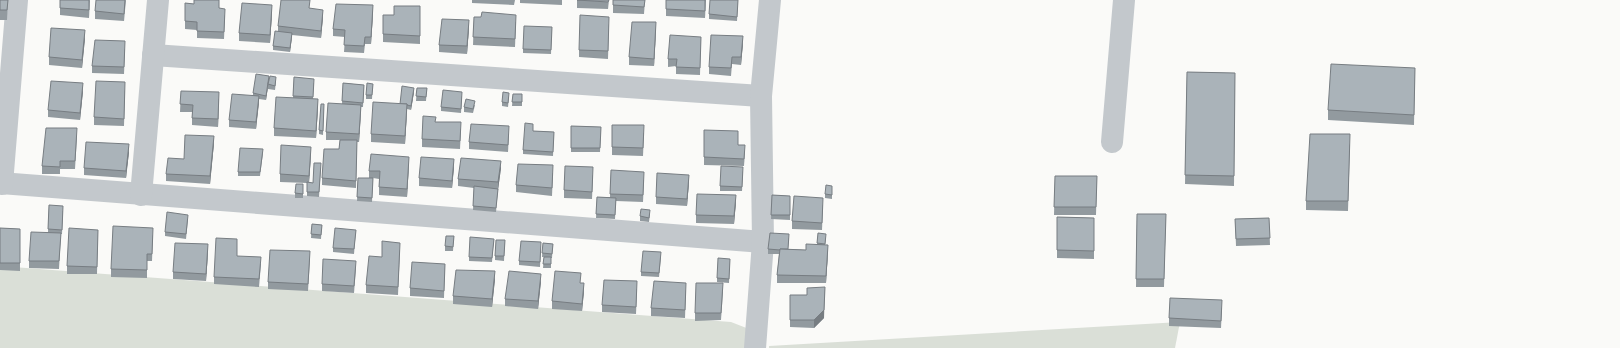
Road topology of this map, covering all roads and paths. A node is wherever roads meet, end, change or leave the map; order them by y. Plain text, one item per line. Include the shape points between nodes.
1 (17, 0) edge
2 (158, 0) edge
3 (770, 0) edge
4 (1124, 0) edge
5 (153, 55) junction
6 (761, 96) junction
7 (1112, 142) dead end
8 (1, 184) edge
9 (141, 195) junction
10 (763, 242) junction
11 (755, 348) edge

1 - 8 street
2 - 5 street
3 - 6 street
4 - 7 street
5 - 6 street
5 - 9 street
6 - 10 street
8 - 9 street
9 - 10 street
10 - 11 street

